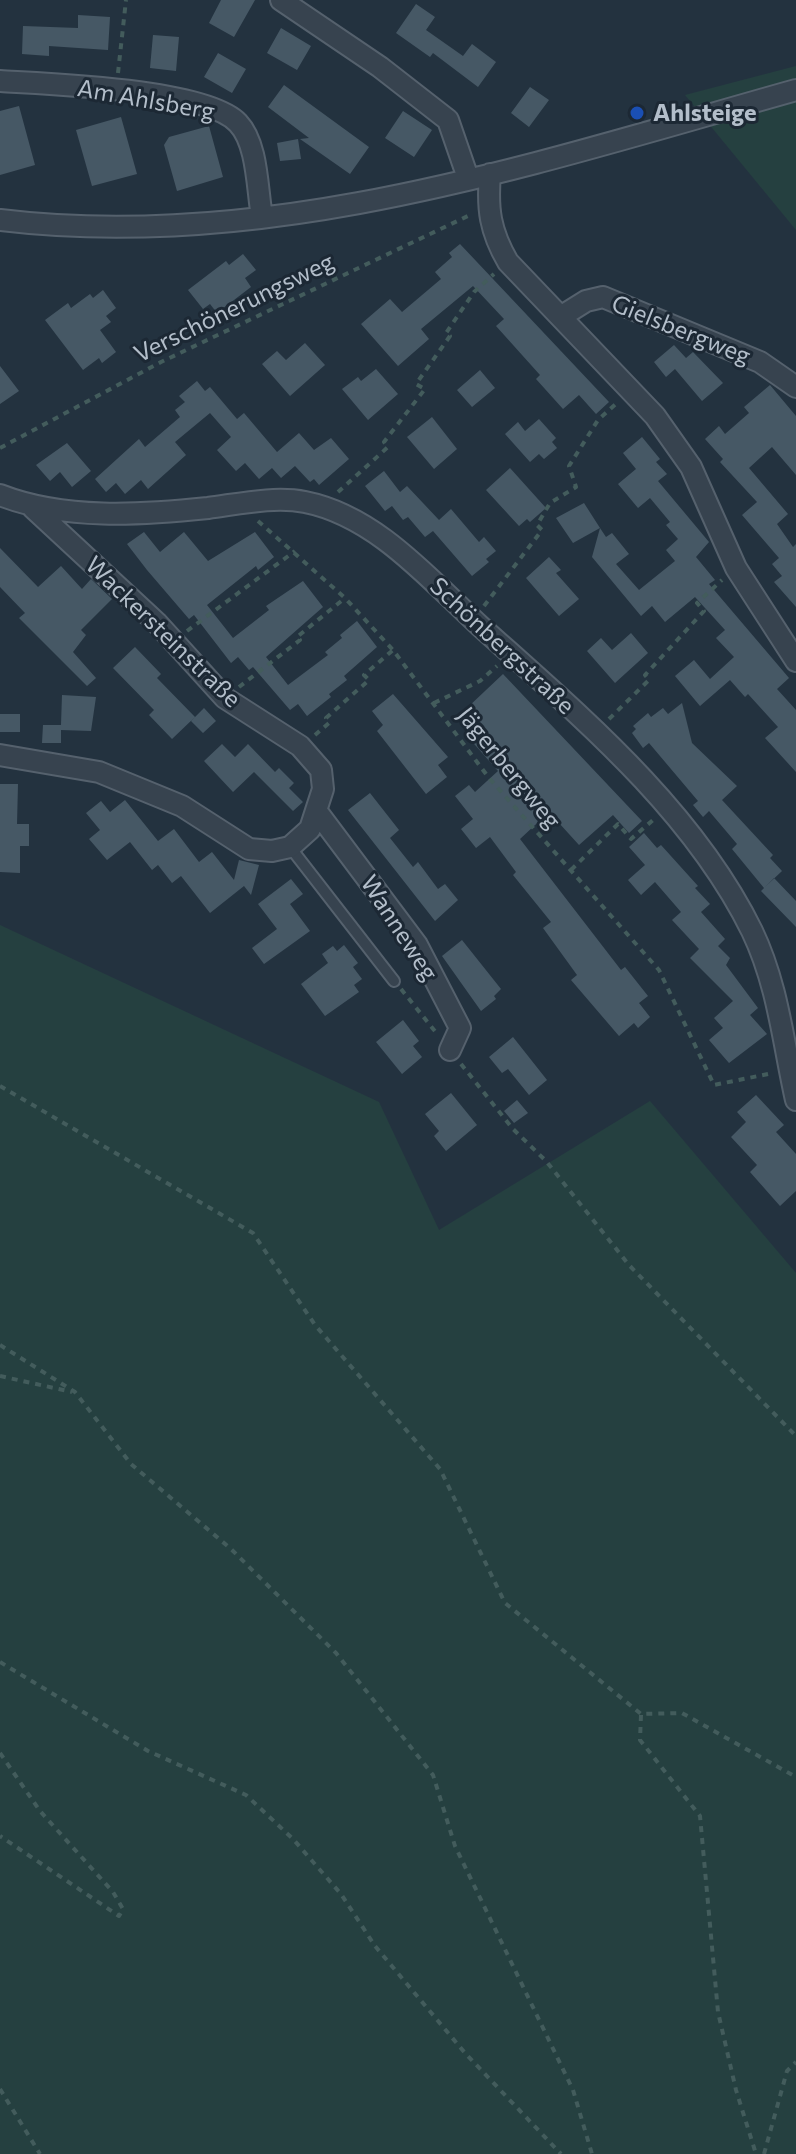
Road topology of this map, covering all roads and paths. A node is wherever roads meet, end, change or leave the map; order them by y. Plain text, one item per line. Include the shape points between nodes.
1 (126, 0) edge
2 (281, 0) edge
3 (0, 81) edge
4 (116, 90) junction
5 (796, 90) edge
6 (490, 174) junction
7 (468, 178) junction
8 (487, 207) junction
9 (262, 217) junction
10 (0, 220) edge
11 (508, 262) junction
12 (562, 316) junction
13 (796, 387) edge
14 (631, 391) junction
15 (0, 448) edge
16 (0, 495) edge
17 (237, 504) junction
18 (321, 506) junction
19 (33, 508) junction
20 (295, 551) junction
21 (736, 568) junction
22 (345, 598) junction
23 (473, 619) junction
24 (173, 641) junction
25 (393, 650) junction
26 (511, 653) junction
27 (796, 661) edge
28 (225, 698) junction
29 (434, 703) junction
30 (595, 733) junction
31 (300, 746) junction
32 (0, 755) edge
33 (667, 807) junction
34 (318, 813) junction
35 (290, 847) junction
36 (571, 870) junction
37 (394, 981) joint
38 (450, 1050) junction
39 (790, 1069) junction
40 (0, 1086) edge
41 (796, 1100) edge
42 (0, 1345) edge
43 (0, 1376) edge
44 (75, 1392) junction
45 (796, 1436) edge
46 (0, 1662) edge
47 (641, 1714) junction
48 (0, 1753) edge
49 (796, 1777) edge
50 (0, 1836) edge
51 (796, 2062) edge
52 (0, 2089) edge
53 (40, 2154) edge
54 (561, 2154) edge
55 (592, 2154) edge
56 (756, 2154) edge
57 (764, 2154) edge

1 - 4 path
2 - 7 street via 448,120
3 - 4 street, Am Ahlsberg
4 - 9 street, Am Ahlsberg via 189,102 227,114 240,124 249,141
5 - 6 street
6 - 7 street
6 - 8 street
7 - 9 street via 398,196
8 - 11 street via 493,236
8 - 15 path, Verschönerungsweg via 161,362
9 - 10 street via 99,227
11 - 12 street
11 - 18 path via 474,292 446,333 450,336 416,384 425,389 384,442 388,447
12 - 13 street, Gielsbergweg via 603,297 760,362
12 - 14 street
14 - 21 street via 691,467
14 - 23 path via 598,420 569,466 576,487 550,503 537,525 542,530
16 - 19 street, Schönbergstraße
17 - 18 street, Schönbergstraße via 291,501
17 - 19 street, Schönbergstraße via 146,514
17 - 20 path, Jägerbergweg
18 - 23 street, Schönbergstraße via 364,525
19 - 24 street, Wackersteinstraße
20 - 22 path, Jägerbergweg
20 - 24 path
21 - 27 street
21 - 30 path via 697,603 704,611 645,675 649,680
22 - 25 path, Jägerbergweg
22 - 28 path
23 - 26 street, Schönbergstraße
24 - 28 street, Wackersteinstraße
25 - 29 path, Jägerbergweg
25 - 31 path via 326,718 329,723
26 - 29 path via 480,681
26 - 30 street, Schönbergstraße
28 - 31 street, Wackersteinstraße
29 - 36 path, Jägerbergweg via 489,778
30 - 33 street, Schönbergstraße
31 - 34 street, Wackersteinstraße via 321,770
32 - 35 street via 99,772 182,806 249,849
33 - 36 path via 631,839 618,824
33 - 39 street, Schönbergstraße via 732,895 752,932 771,978
34 - 35 street
34 - 38 street, Wanneweg via 417,945 460,1028
35 - 37 lane
36 - 39 path, Jägerbergweg via 659,970 714,1085
37 - 38 path
38 - 45 path via 629,1265
39 - 41 street, Schönbergstraße
40 - 47 path via 253,1233 315,1325 440,1469 505,1603
42 - 44 path
43 - 44 path
44 - 55 path via 131,1464 231,1549 336,1653 433,1775 455,1846 573,2090
46 - 54 path via 148,1751 246,1795 303,1850 465,2053
47 - 49 path via 682,1713
47 - 56 path via 640,1740 700,1816 718,2012
48 - 50 path via 40,1811 113,1892 123,1909 119,1916
51 - 57 path via 787,2071
52 - 53 path

